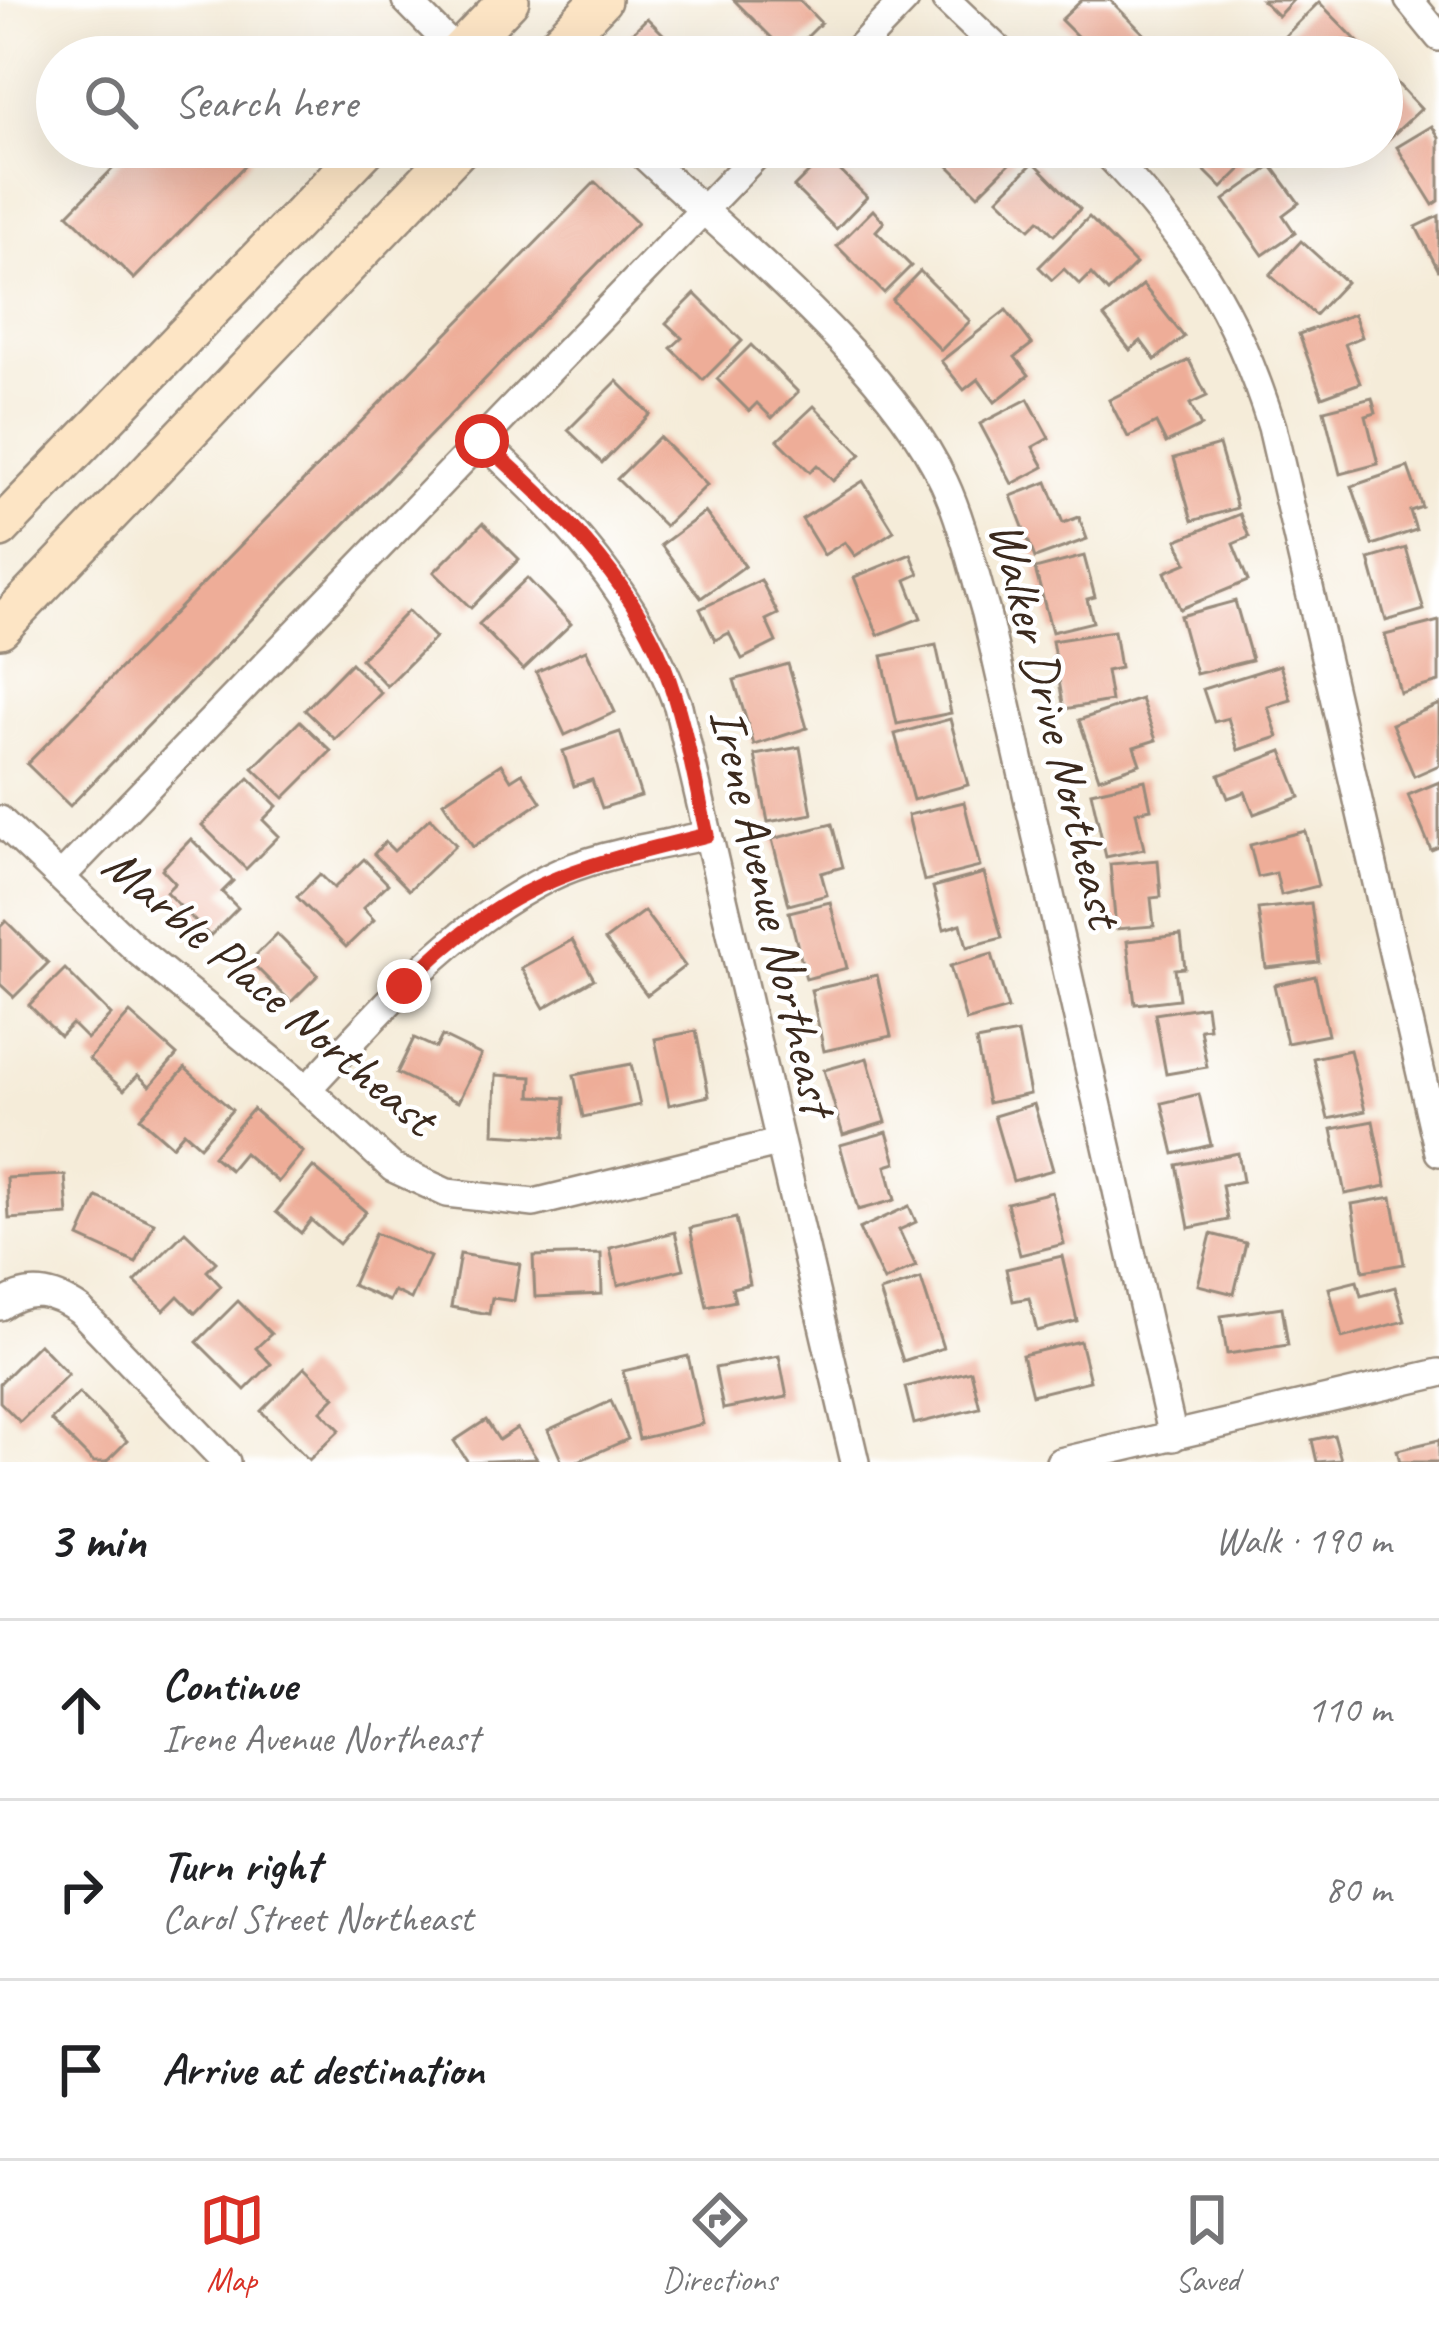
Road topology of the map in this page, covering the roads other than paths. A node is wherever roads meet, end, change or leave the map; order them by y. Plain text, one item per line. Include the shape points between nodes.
1 (406, 0) edge
2 (509, 0) edge
3 (601, 0) edge
4 (905, 0) edge
5 (946, 0) edge
6 (1409, 0) edge
7 (439, 36) edge
8 (474, 36) edge
9 (566, 36) edge
10 (870, 36) edge
11 (984, 36) edge
12 (1439, 37) edge
13 (348, 168) edge
14 (440, 168) edge
15 (657, 168) edge
16 (744, 168) edge
17 (1119, 168) edge
18 (702, 211) junction
19 (158, 365) junction
20 (207, 412) junction
21 (482, 441) junction
22 (0, 528) edge
23 (0, 628) edge
24 (0, 820) edge
25 (707, 835) junction
26 (61, 877) junction
27 (307, 1089) junction
28 (778, 1143) junction
29 (1439, 1152) edge
30 (0, 1306) edge
31 (1439, 1372) edge
32 (1173, 1437) junction
33 (226, 1462) edge
34 (854, 1462) edge
35 (1060, 1462) edge

1 - 7 street
2 - 8 main road
3 - 9 main road
4 - 10 street
5 - 11 street
6 - 12 street
13 - 19 main road
14 - 20 main road
15 - 18 street, Walker Drive Northeast
16 - 18 street
17 - 29 street via 1194,253 1253,364
18 - 21 street
18 - 32 street, Walker Drive Northeast via 870,372 946,484 986,613
19 - 20 main road
19 - 22 main road
20 - 23 main road
21 - 25 street, Irene Avenue Northeast via 563,515 632,605 678,706
21 - 26 street
24 - 26 street, Marble Place Northeast
25 - 27 street via 550,877 482,916
25 - 28 street, Irene Avenue Northeast
26 - 27 street, Marble Place Northeast
27 - 28 street, Marble Place Northeast via 393,1168 447,1193 492,1199 534,1203
28 - 34 street, Irene Avenue Northeast
30 - 33 street via 43,1293 80,1310
31 - 32 street
32 - 35 street

